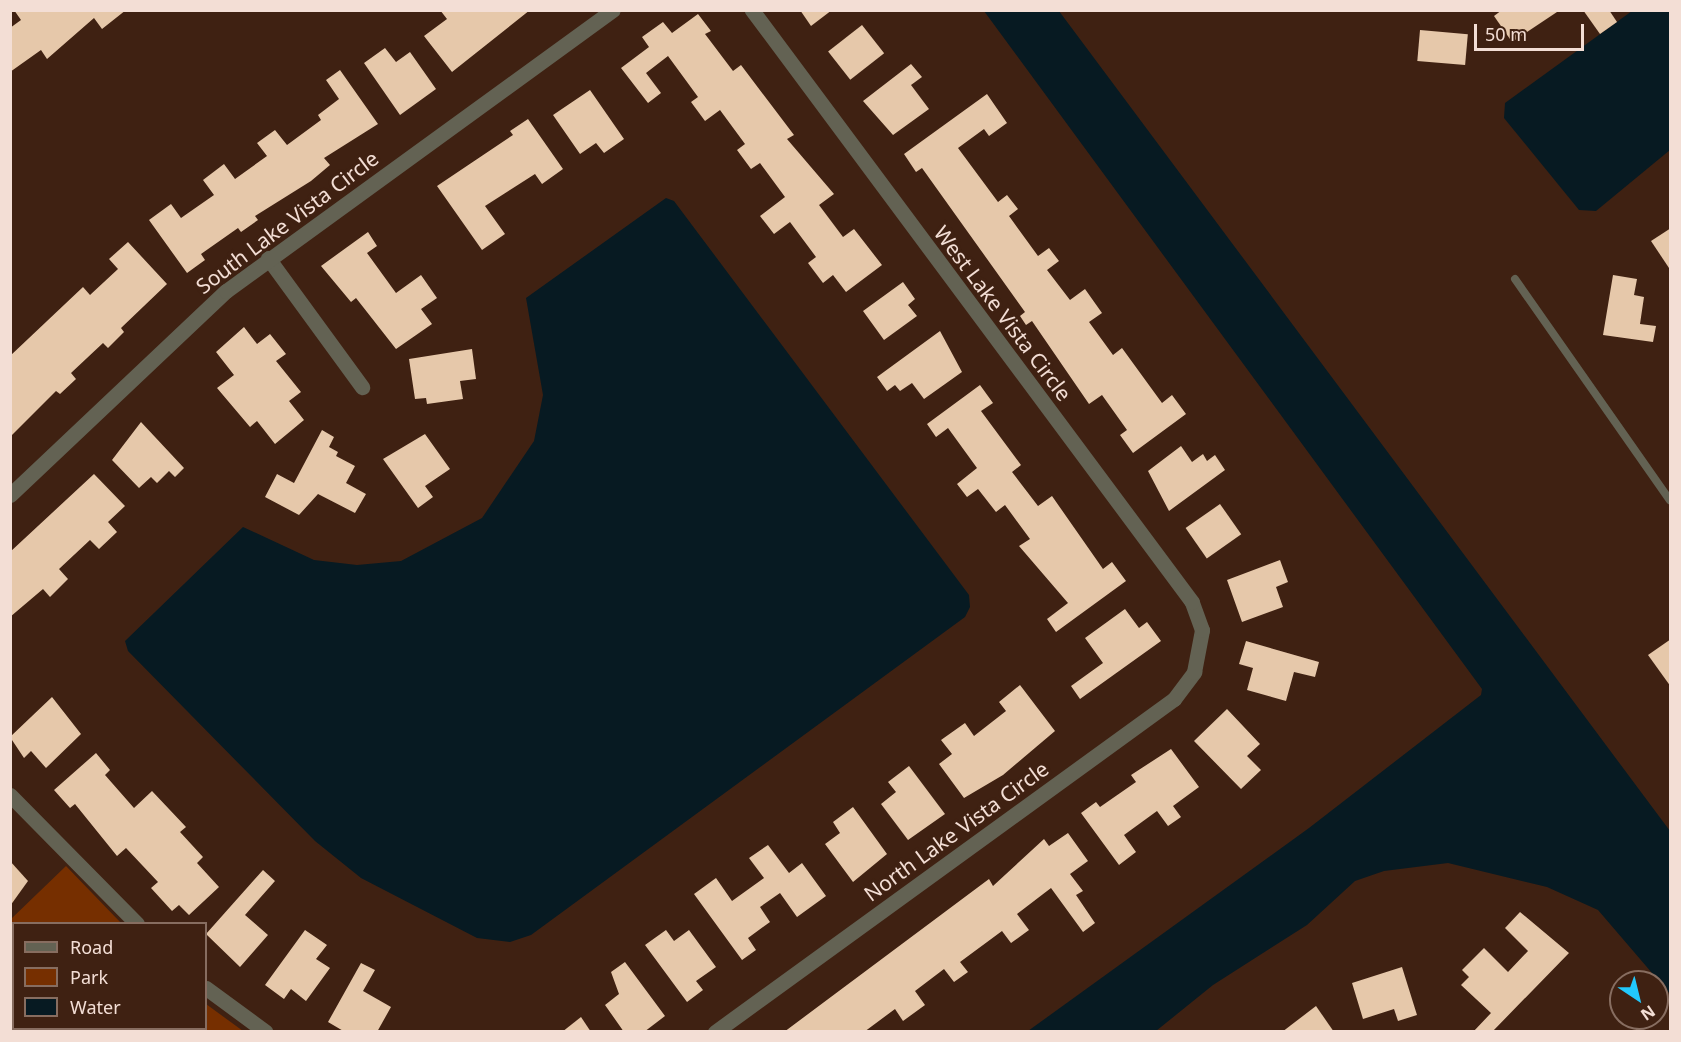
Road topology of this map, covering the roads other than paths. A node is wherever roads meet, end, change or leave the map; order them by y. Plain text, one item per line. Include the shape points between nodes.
1 (613, 10) edge
2 (752, 10) edge
3 (268, 258) junction
4 (1515, 279) dead end
5 (362, 387) dead end
6 (10, 495) edge
7 (1671, 500) edge
8 (1202, 648) joint
9 (10, 795) edge
10 (135, 922) edge
11 (207, 989) edge
12 (266, 1032) edge
13 (715, 1032) edge

1 - 3 street, South Lake Vista Circle
2 - 8 street, West Lake Vista Circle via 1191,602 1202,630
3 - 5 street
3 - 6 street, South Lake Vista Circle
4 - 7 lane
8 - 13 street, North Lake Vista Circle via 1194,672 1174,699
9 - 10 street
11 - 12 street

